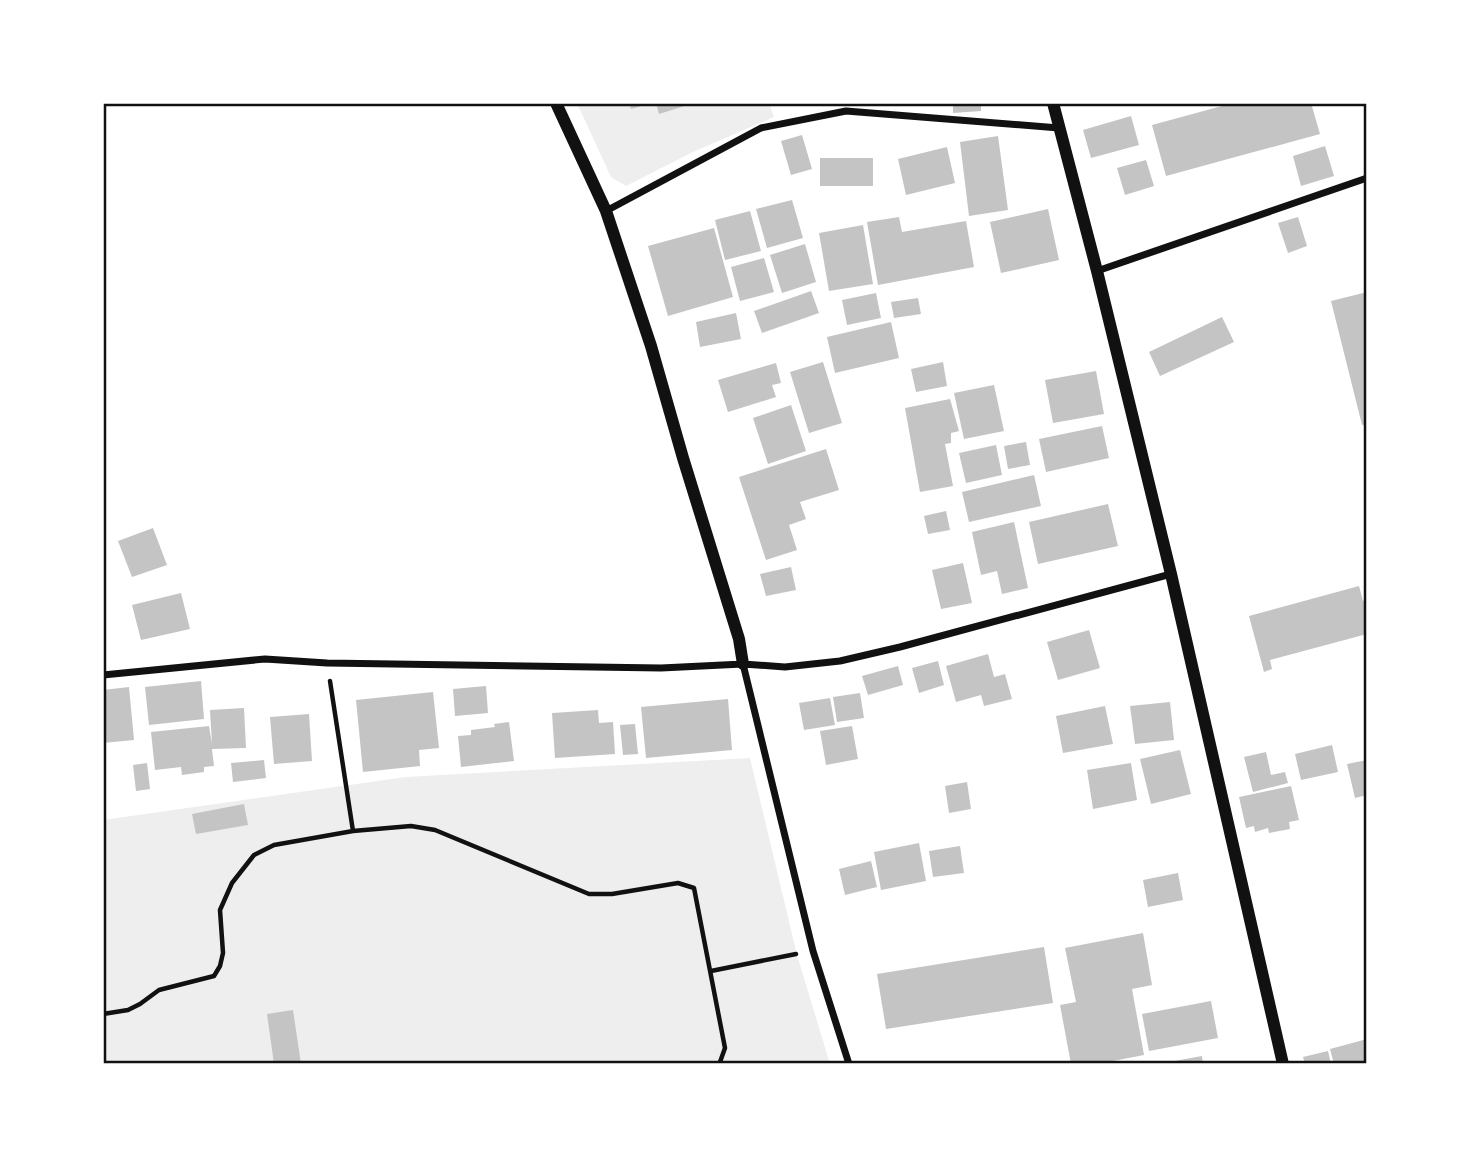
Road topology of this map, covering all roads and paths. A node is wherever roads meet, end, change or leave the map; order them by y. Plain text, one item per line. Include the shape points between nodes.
1 (556, 103) edge
2 (1053, 103) edge
3 (1059, 128) junction
4 (1367, 178) edge
5 (606, 211) junction
6 (1097, 271) junction
7 (1171, 574) junction
8 (327, 663) junction
9 (743, 664) junction
10 (103, 675) edge
11 (353, 831) junction
12 (813, 951) junction
13 (711, 971) junction
14 (103, 1014) edge
15 (711, 1064) edge
16 (849, 1064) edge
17 (1283, 1064) edge

1 - 5 street
2 - 3 street
3 - 5 street via 846,111 761,128
3 - 6 street
4 - 6 street
5 - 9 street via 651,346
6 - 7 street
7 - 9 street via 840,661 785,667
7 - 17 street
8 - 9 street via 661,668
8 - 10 street via 265,659
8 - 11 path
9 - 12 street
11 - 13 path via 411,826 435,831 589,894 678,883 694,888
11 - 14 path via 274,845 254,855 232,883 220,910 223,953 214,976 159,990 128,1010
12 - 13 path
12 - 16 street
13 - 15 path via 725,1048 720,1062

